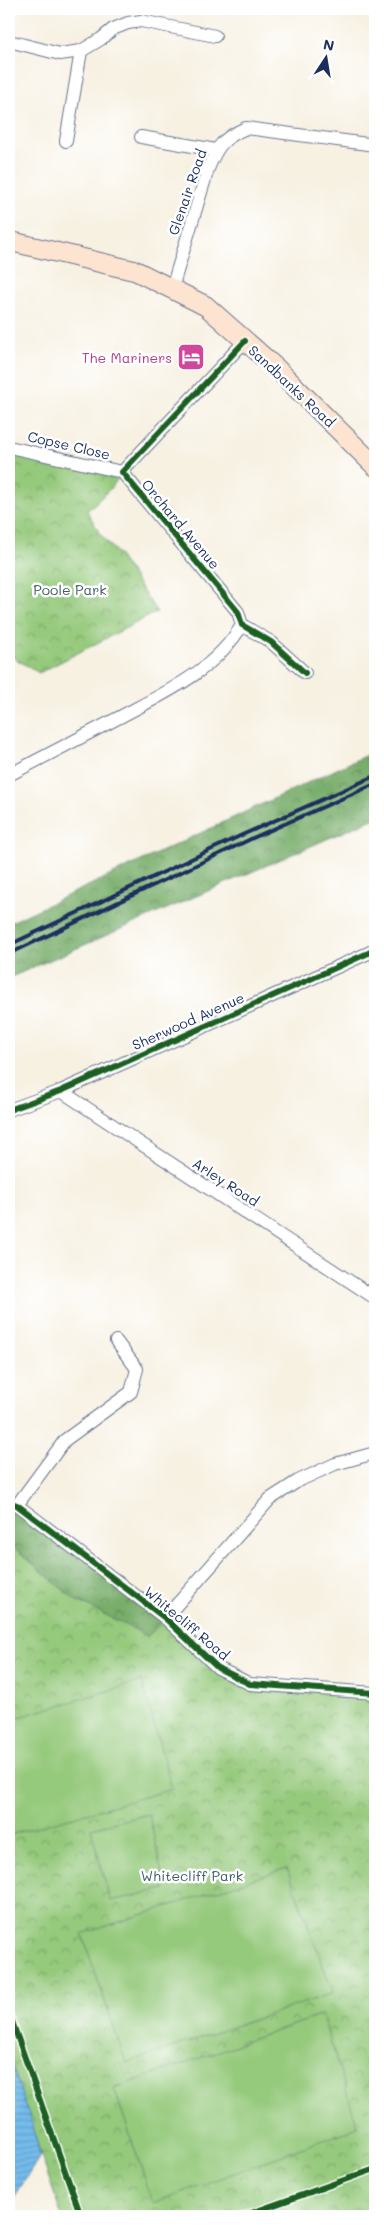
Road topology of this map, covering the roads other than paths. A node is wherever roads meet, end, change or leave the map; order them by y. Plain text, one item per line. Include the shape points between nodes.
1 (141, 15) edge
2 (215, 36) dead end
3 (9, 41) edge
4 (81, 51) junction
5 (141, 137) dead end
6 (66, 141) dead end
7 (375, 145) edge
8 (216, 150) junction
9 (9, 241) edge
10 (172, 288) junction
11 (245, 341) junction
12 (9, 447) edge
13 (375, 466) edge
14 (122, 472) junction
15 (242, 625) junction
16 (305, 673) dead end
17 (9, 775) edge
18 (375, 950) edge
19 (61, 1091) junction
20 (9, 1110) edge
21 (375, 1298) edge
22 (116, 1341) dead end
23 (375, 1453) edge
24 (13, 1504) edge
25 (165, 1618) junction
26 (375, 1693) edge

1 - 2 street
1 - 4 street via 112,29
3 - 4 street via 60,54
4 - 6 street
5 - 8 street
7 - 8 street, Glenair Road via 246,128 229,136
8 - 10 street, Glenair Road
9 - 10 main road, Sandbanks Road via 136,270
10 - 11 main road, Sandbanks Road via 206,306
11 - 13 main road, Sandbanks Road
11 - 14 street
12 - 14 street, Copse Close
14 - 15 street, Orchard Avenue via 238,612
15 - 16 street via 270,642
15 - 17 street via 230,642 192,678
18 - 19 street, Sherwood Avenue
19 - 20 street, Sherwood Avenue
19 - 21 street, Arley Road
22 - 24 street via 137,1369 132,1392 65,1440
23 - 25 street via 335,1464 298,1481 270,1499
24 - 25 street, Whitecliff Road
25 - 26 street, Whitecliff Road via 218,1668 250,1684

